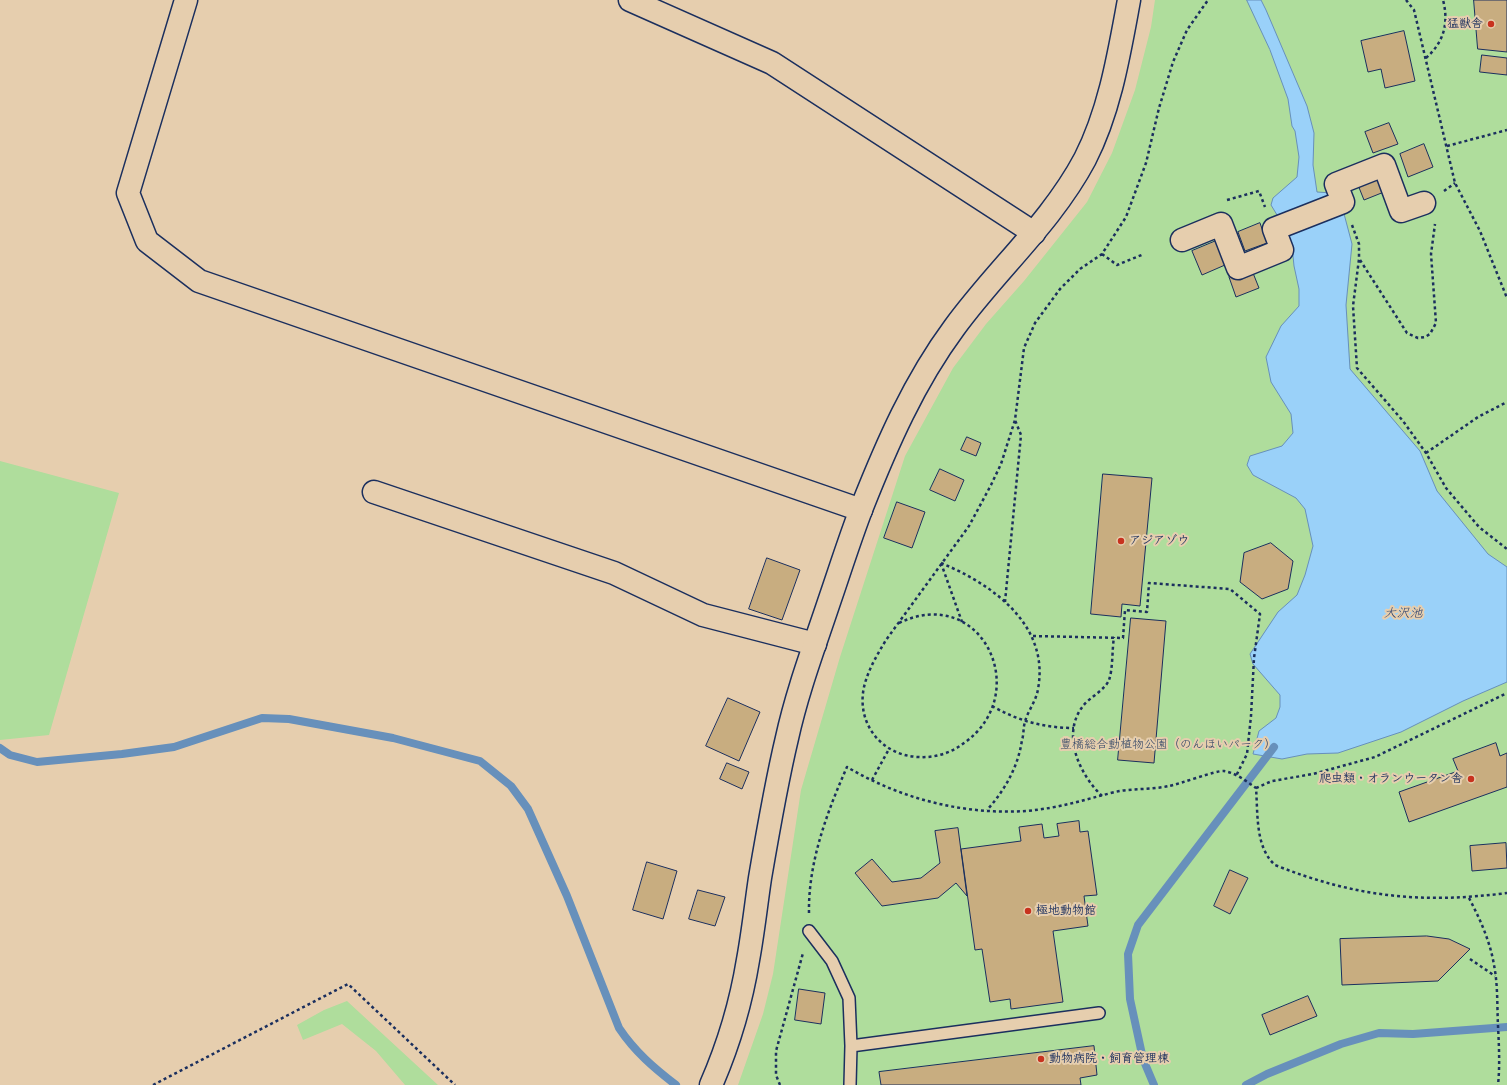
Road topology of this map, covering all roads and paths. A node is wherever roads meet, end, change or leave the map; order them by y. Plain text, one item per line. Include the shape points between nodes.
1 (186, 0) edge
2 (630, 0) edge
3 (1130, 0) edge
4 (1208, 0) edge
5 (1406, 0) edge
6 (1443, 0) edge
7 (1426, 58) junction
8 (1507, 130) edge
9 (1447, 146) junction
10 (1424, 203) dead end
11 (1350, 219) dead end
12 (1435, 223) dead end
13 (1034, 233) junction
14 (1182, 240) dead end
15 (1102, 254) junction
16 (1144, 254) dead end
17 (1360, 260) junction
18 (1507, 298) edge
19 (1507, 402) edge
20 (1015, 420) junction
21 (1426, 453) junction
22 (374, 492) dead end
23 (861, 510) junction
24 (1507, 549) edge
25 (941, 563) junction
26 (1005, 602) junction
27 (962, 622) junction
28 (899, 623) junction
29 (1033, 636) junction
30 (1114, 637) junction
31 (815, 644) junction
32 (1507, 693) edge
33 (992, 706) junction
34 (1025, 721) junction
35 (1074, 728) junction
36 (889, 749) junction
37 (1236, 776) junction
38 (872, 780) junction
39 (1256, 788) junction
40 (1103, 796) junction
41 (987, 810) junction
42 (1507, 894) edge
43 (1469, 898) junction
44 (809, 931) junction
45 (1470, 959) dead end
46 (1495, 977) junction
47 (1099, 1014) dead end
48 (851, 1046) junction
49 (153, 1085) edge
50 (455, 1085) edge
51 (711, 1085) edge
52 (780, 1085) edge
53 (850, 1085) edge
54 (1498, 1085) edge

1 - 23 street via 128,193 147,240 199,281
2 - 13 street via 772,63
3 - 13 street via 1115,74 1100,125 1085,159 1066,191
4 - 15 path via 1187,30 1173,62 1146,164 1126,217
5 - 7 path via 1414,10
6 - 7 path via 1445,28 1438,45
7 - 9 path
8 - 9 path
9 - 18 path via 1455,183 1480,231
10 - 14 street via 1401,211 1384,165 1336,184 1343,202 1274,228 1282,250 1238,268 1221,224
11 - 17 path via 1359,244
12 - 17 path via 1431,254 1436,323 1430,334 1425,337 1418,338 1407,333
13 - 23 street via 991,281 936,354 891,436
15 - 16 path via 1117,265
15 - 20 path via 1060,289 1036,323 1024,348
17 - 21 path via 1353,306 1357,368 1403,421
19 - 21 path via 1478,416
20 - 25 path via 1001,464 981,506
20 - 26 path via 1021,435
21 - 24 path via 1446,488 1479,527
22 - 31 street via 614,573 703,615
23 - 31 street
25 - 26 path via 975,579
25 - 27 path
25 - 28 path
26 - 29 path
27 - 28 path via 930,614 919,615
27 - 33 path via 980,635 991,653 996,675
28 - 36 path via 875,659 866,679 863,696 867,722 876,737
29 - 30 path
29 - 34 path via 1040,662 1039,684
30 - 35 path via 1109,680 1083,706
30 - 37 path via 1123,638 1125,610 1147,612 1149,583 1230,590 1260,614 1247,754
31 - 51 street via 787,736 739,1002 729,1038
32 - 39 path via 1375,757 1319,773 1272,781
33 - 34 path
33 - 36 path via 984,723 957,748 933,756 908,757
34 - 35 path
34 - 41 path via 1017,760 1005,787
35 - 40 path via 1073,742 1080,764 1087,778
36 - 38 path
37 - 39 path
37 - 40 path via 1223,771 1169,786 1116,792
38 - 41 path via 901,793 931,802
38 - 44 path via 847,767 837,790 815,858 808,906
39 - 43 path via 1262,847 1275,865 1322,882 1370,893 1420,899
40 - 41 path via 1041,810
42 - 43 path
43 - 46 path via 1488,941
44 - 48 lane via 832,961 849,998
44 - 52 path via 776,1051 776,1075
45 - 46 path
46 - 54 path via 1500,1073
47 - 48 lane
48 - 53 lane
49 - 50 path via 348,984

